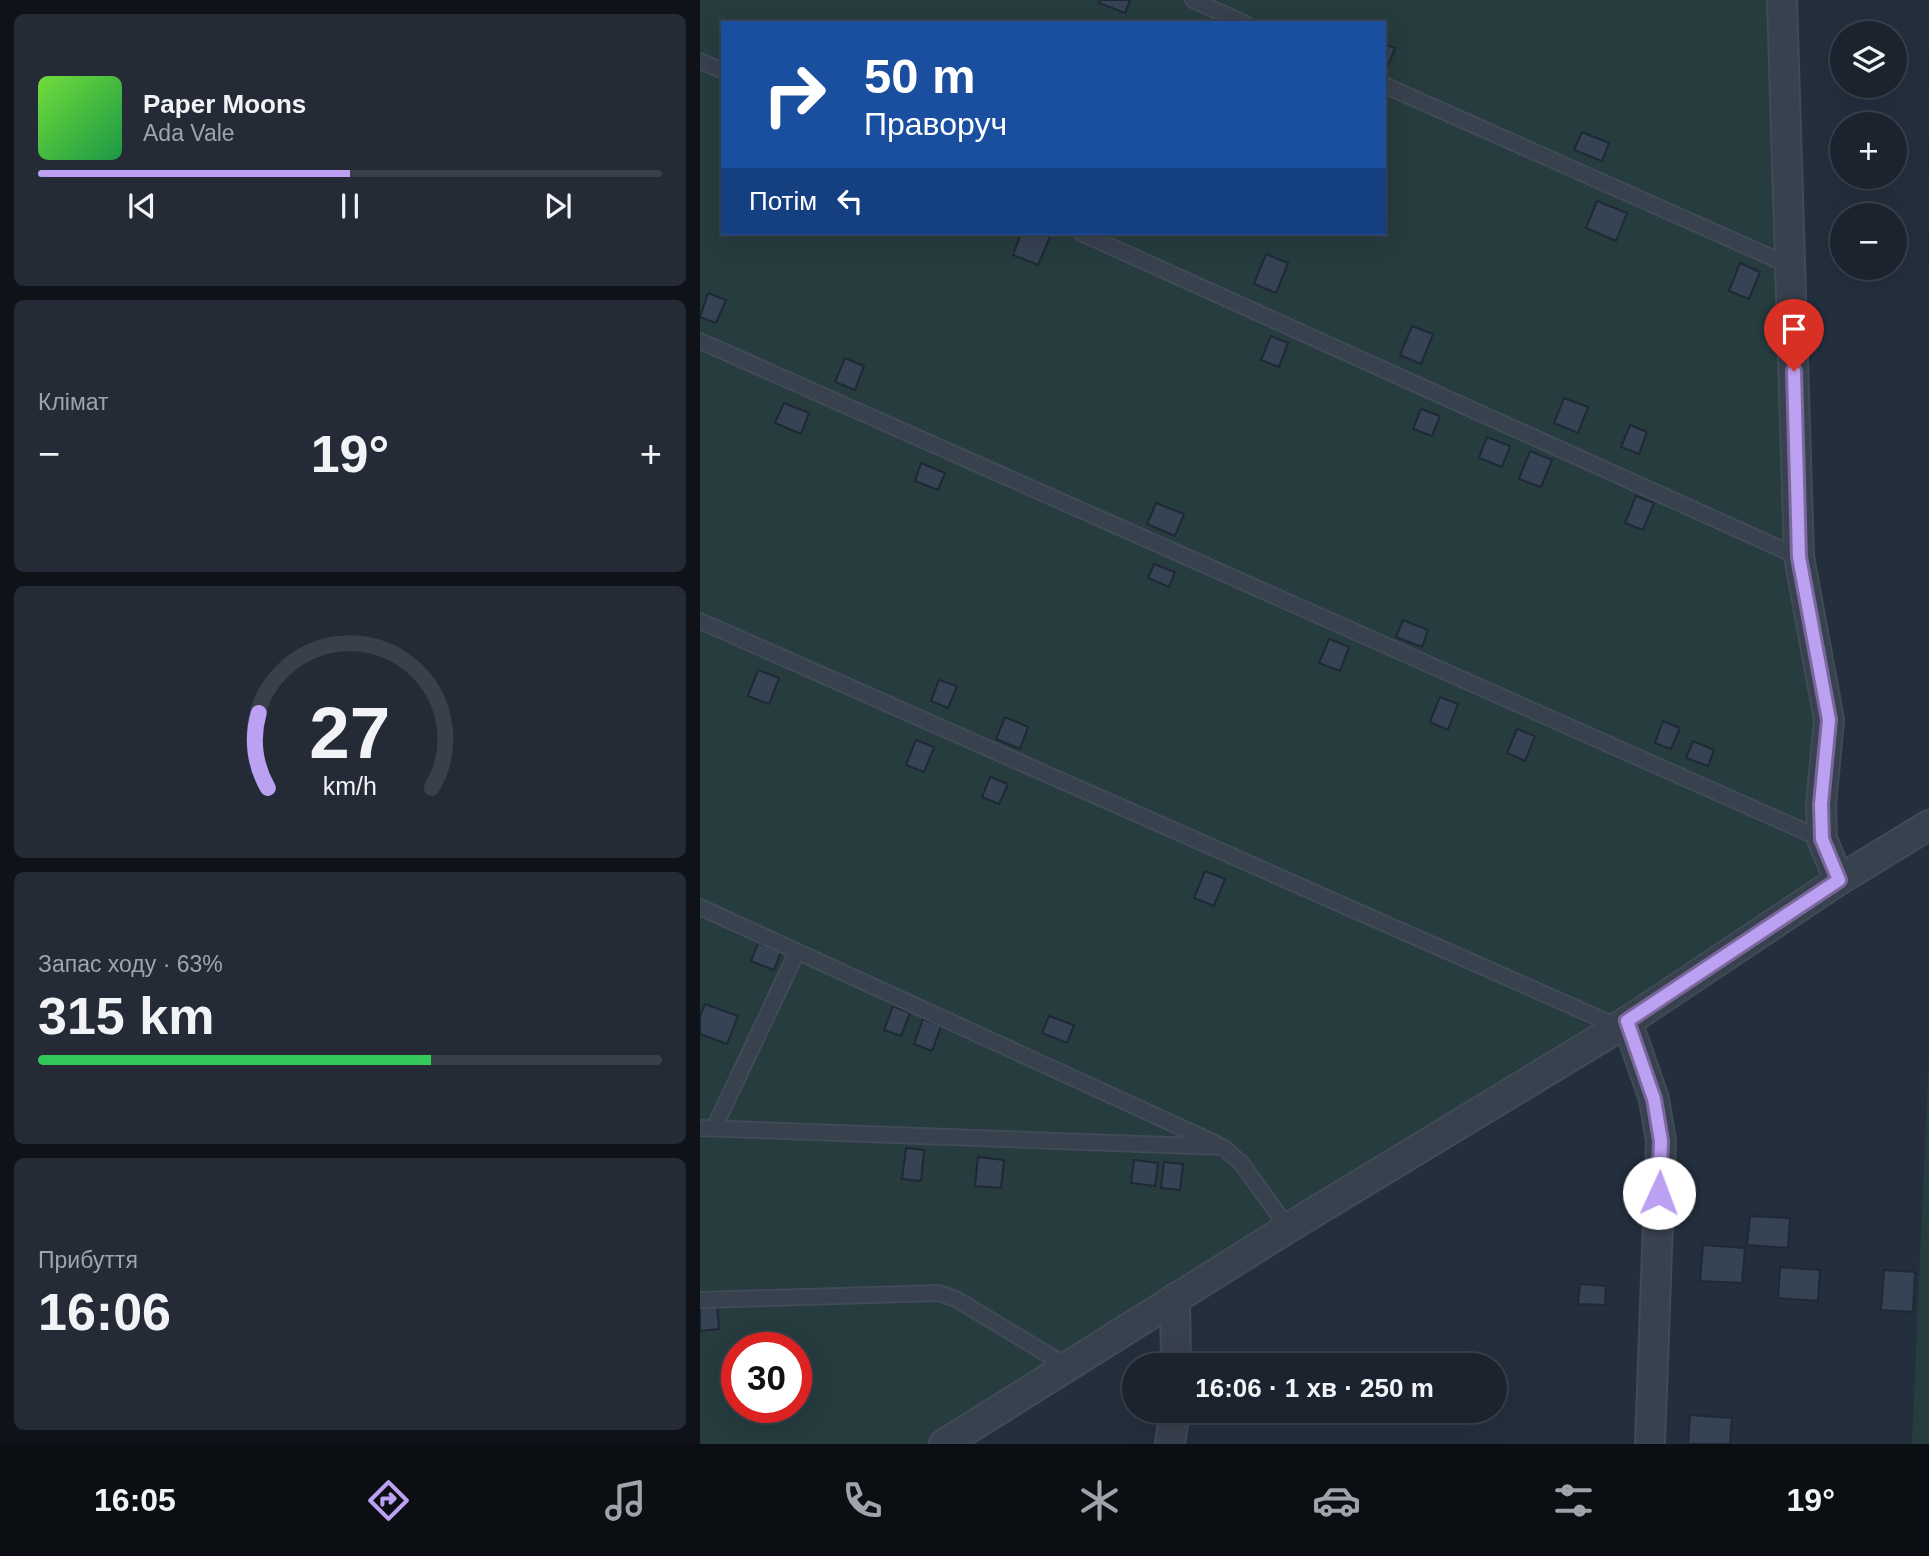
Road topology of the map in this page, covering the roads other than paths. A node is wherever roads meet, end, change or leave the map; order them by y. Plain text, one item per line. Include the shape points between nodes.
1 (1193, 0) edge
2 (1782, 0) edge
3 (1240, 21) edge
4 (700, 61) edge
5 (721, 70) edge
6 (1386, 86) edge
7 (1085, 235) edge
8 (1791, 265) junction
9 (700, 341) edge
10 (1799, 557) junction
11 (700, 621) edge
12 (1929, 825) edge
13 (1822, 839) junction
14 (1839, 880) junction
15 (700, 907) edge
16 (797, 951) junction
17 (1623, 1024) junction
18 (707, 1128) edge
19 (1223, 1147) junction
20 (1288, 1228) junction
21 (1175, 1298) junction
22 (700, 1300) edge
23 (1175, 1353) edge
24 (1067, 1366) junction
25 (1173, 1423) edge
26 (944, 1444) edge
27 (1170, 1444) edge
28 (1650, 1444) edge

1 - 3 lane
2 - 8 street
4 - 5 lane
6 - 8 lane
7 - 10 lane
8 - 10 street
9 - 13 lane
10 - 13 street via 1829,720
11 - 17 lane
12 - 14 street
13 - 14 street
14 - 17 street
15 - 16 lane
16 - 18 lane
16 - 19 lane
17 - 20 street
17 - 28 street via 1654,1099 1661,1141
18 - 19 lane
19 - 20 lane via 1242,1164
20 - 21 street
21 - 23 street
21 - 24 street
22 - 24 lane via 939,1293
24 - 26 street
25 - 27 street

